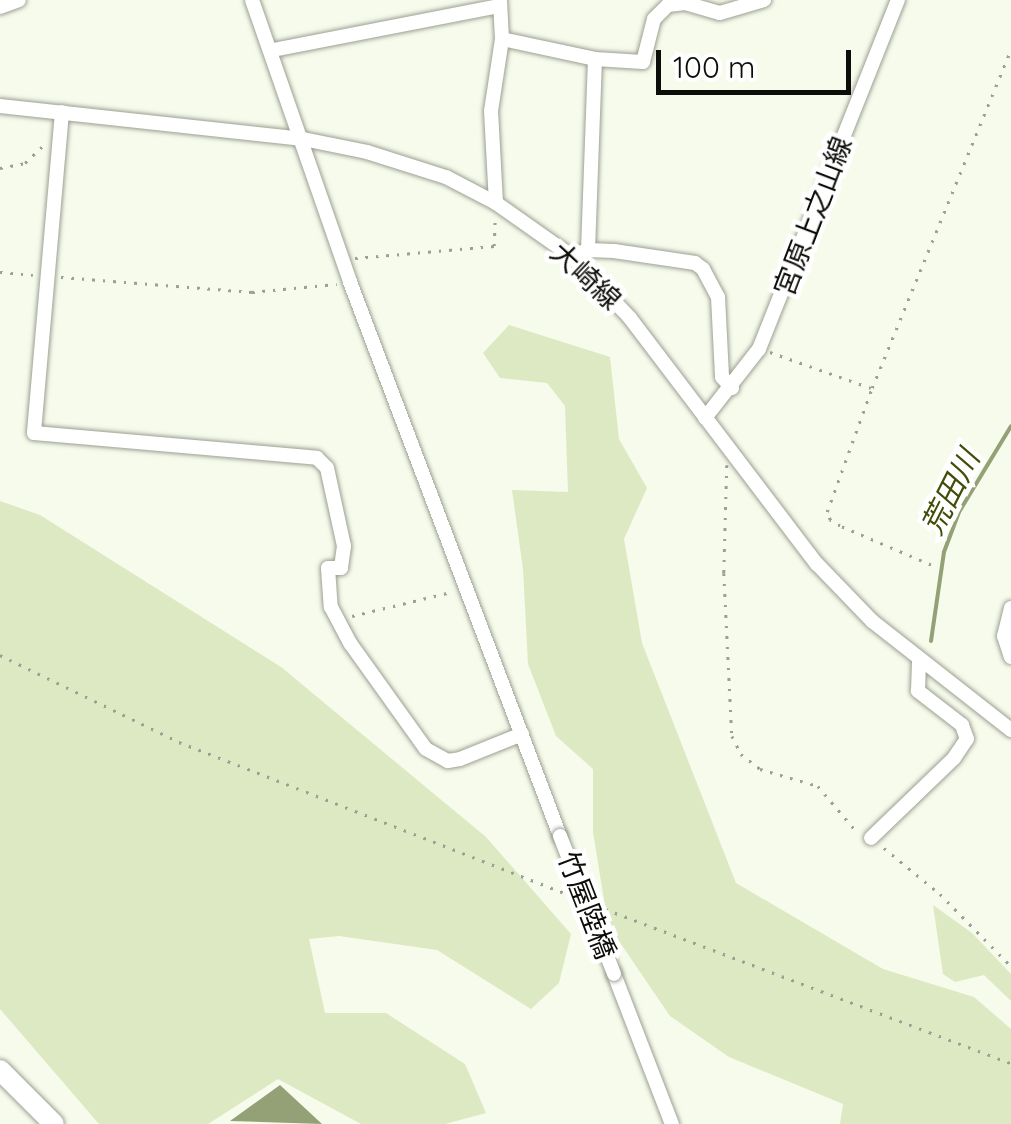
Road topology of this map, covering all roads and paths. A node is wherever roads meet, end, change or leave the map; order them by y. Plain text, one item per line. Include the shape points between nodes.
1 (20, 0) edge
2 (252, 0) edge
3 (764, 0) edge
4 (898, 0) edge
5 (500, 3) edge
6 (0, 6) edge
7 (502, 39) junction
8 (1011, 49) edge
9 (273, 50) junction
10 (594, 59) junction
11 (0, 106) edge
12 (62, 112) junction
13 (58, 131) junction
14 (303, 140) junction
15 (0, 168) edge
16 (496, 203) junction
17 (588, 250) junction
18 (571, 256) junction
19 (343, 259) junction
20 (0, 272) edge
21 (48, 276) junction
22 (350, 282) junction
23 (759, 349) junction
24 (732, 388) junction
25 (872, 388) junction
26 (705, 418) junction
27 (731, 456) junction
28 (931, 566) dead end
29 (464, 586) junction
30 (1011, 608) edge
31 (336, 619) junction
32 (0, 656) edge
33 (1011, 657) edge
34 (920, 660) junction
35 (1011, 730) edge
36 (522, 734) junction
37 (871, 838) junction
38 (581, 899) dead end
39 (599, 906) dead end
40 (1011, 966) edge
41 (1011, 1063) edge
42 (0, 1070) edge
43 (54, 1124) edge
44 (672, 1124) edge

1 - 6 street
2 - 9 street, 竹屋陸橋
3 - 10 street via 720,14 676,2 654,19 642,62
4 - 23 street, 宮原上之山線
5 - 7 street
5 - 9 street
7 - 10 street
7 - 16 street via 491,111
8 - 25 path
9 - 14 street, 竹屋陸橋
10 - 17 street
11 - 12 street, 大崎線
12 - 13 street
12 - 14 street, 大崎線
13 - 15 path via 25,163
13 - 21 street
14 - 16 street, 大崎線 via 408,163
14 - 19 street, 竹屋陸橋
16 - 18 street, 大崎線
16 - 19 path via 494,246
17 - 18 street
17 - 24 street via 703,269 718,297 722,377
18 - 26 street, 大崎線 via 630,318
19 - 22 street, 竹屋陸橋
20 - 21 path
21 - 22 path via 252,292
21 - 31 street via 34,433 318,458 327,468 343,533 341,568 328,568
22 - 29 street, 竹屋陸橋
23 - 24 street, 宮原上之山線
23 - 25 path
24 - 26 street, 宮原上之山線
25 - 28 path via 828,504 830,520
26 - 27 street, 大崎線
27 - 34 street, 大崎線 via 817,564
27 - 37 path via 724,474 724,574 732,736 751,763 818,786 864,839
29 - 31 path via 430,600
29 - 36 street, 竹屋陸橋
30 - 33 street via 1004,636
31 - 36 street via 426,749 448,761
32 - 38 path via 179,742
34 - 35 street, 大崎線
34 - 37 street via 918,691 962,724 967,739
36 - 44 street, 竹屋陸橋, bridge
37 - 40 path via 940,894
39 - 41 path
42 - 43 highway

